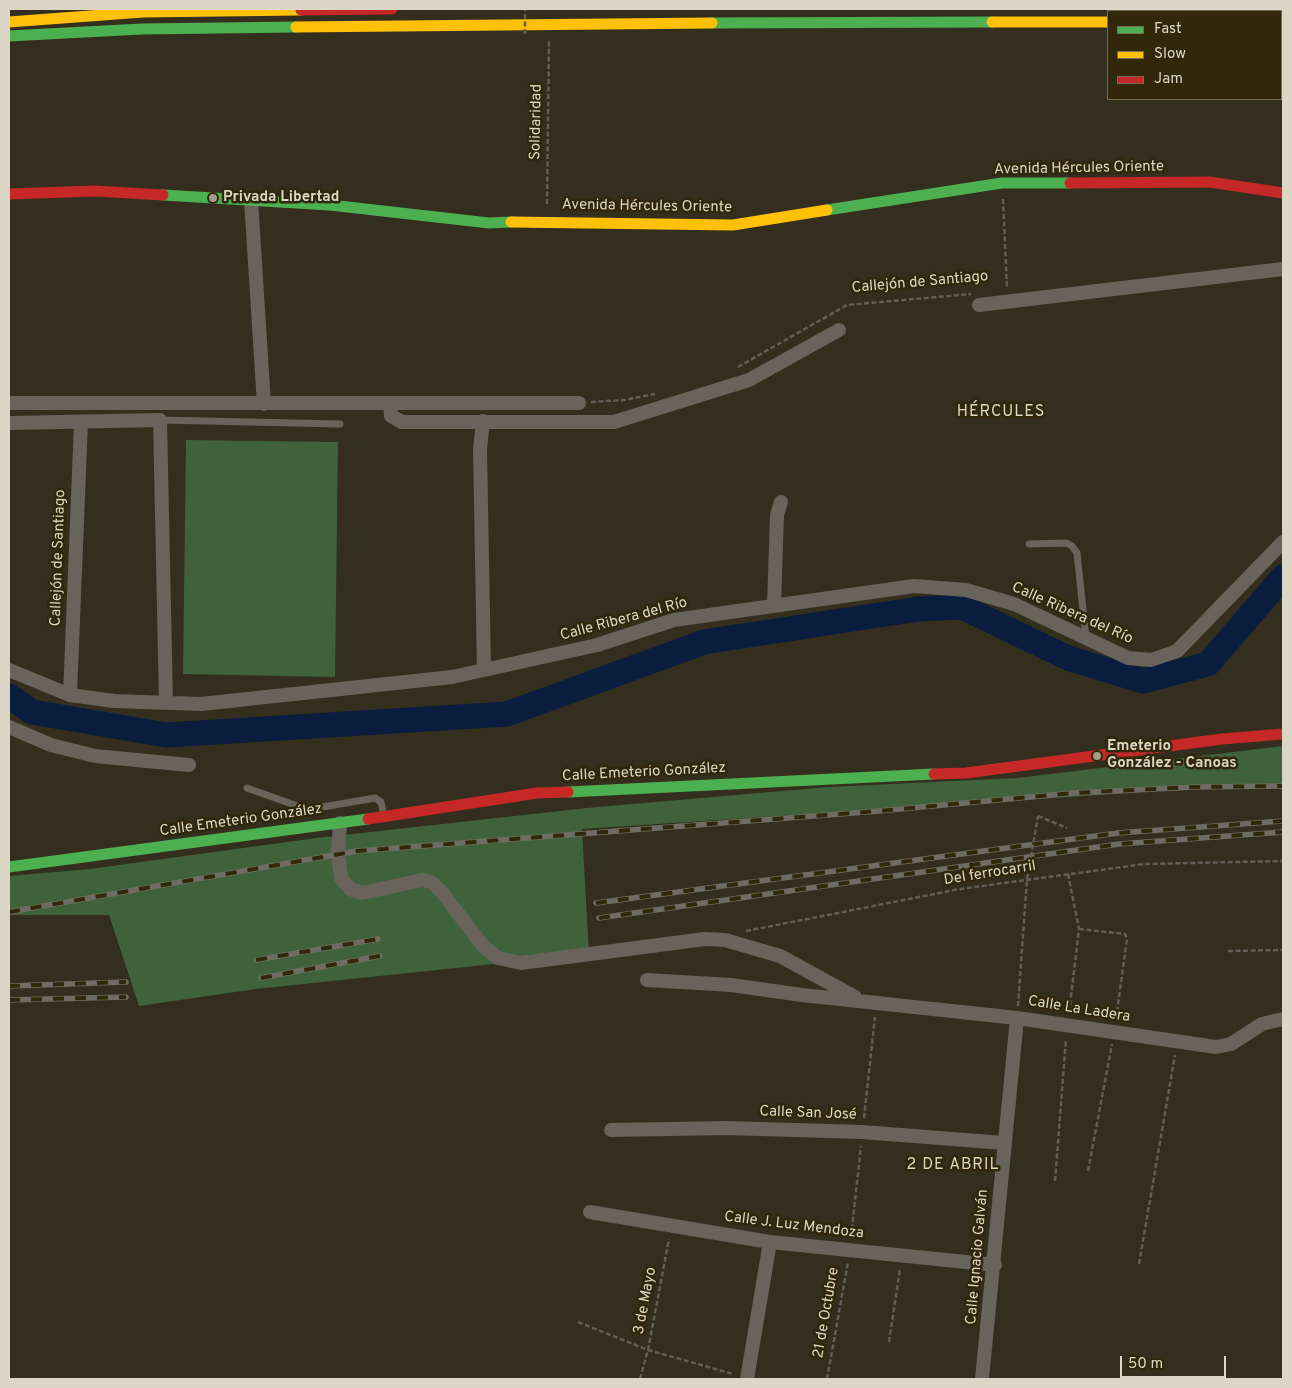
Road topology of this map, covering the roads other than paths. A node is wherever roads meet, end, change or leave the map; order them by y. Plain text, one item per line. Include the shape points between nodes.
1 (392, 9) edge
2 (9, 22) edge
3 (1107, 22) edge
4 (9, 36) edge
5 (1283, 193) edge
6 (9, 194) edge
7 (251, 200) junction
8 (1283, 269) edge
9 (979, 299) road end
10 (839, 330) dead end
11 (9, 403) edge
12 (390, 403) junction
13 (580, 403) road end
14 (264, 404) junction
15 (160, 420) junction
16 (483, 421) junction
17 (81, 422) junction
18 (9, 423) edge
19 (340, 424) dead end
20 (781, 502) dead end
21 (1283, 542) edge
22 (1029, 544) dead end
23 (774, 606) junction
24 (1086, 638) junction
25 (9, 670) edge
26 (484, 670) junction
27 (70, 695) junction
28 (166, 702) junction
29 (9, 727) edge
30 (1283, 734) edge
31 (189, 765) dead end
32 (247, 788) dead end
33 (384, 816) junction
34 (340, 823) junction
35 (9, 867) edge
36 (648, 980) dead end
37 (862, 1001) junction
38 (1017, 1018) junction
39 (1283, 1019) edge
40 (611, 1130) dead end
41 (1004, 1143) junction
42 (590, 1212) dead end
43 (770, 1242) junction
44 (995, 1265) junction
45 (747, 1378) edge
46 (982, 1379) edge

1 - 2 street via 143,12
3 - 4 street via 142,29
5 - 7 street, Avenida Hércules Oriente via 1210,182 1002,182 733,225 489,223 330,205
6 - 7 street, Avenida Hércules Oriente via 95,191
7 - 14 street
8 - 9 street, Callejón de Santiago
10 - 16 street via 749,380 614,422
11 - 14 street
12 - 13 street
12 - 14 street
12 - 16 street via 391,416 402,422
15 - 17 street
15 - 19 lane
15 - 28 street
16 - 26 street via 480,449
17 - 18 street
17 - 27 street, Callejón de Santiago
20 - 23 street via 777,516
21 - 24 street, Calle Ribera del Río via 1177,651 1151,660 1128,658
22 - 24 lane via 1067,543 1077,553
23 - 24 street, Calle Ribera del Río via 914,586 966,590 1014,604
23 - 26 street, Calle Ribera del Río via 674,620 591,647
25 - 27 street, Calle Ribera del Río
26 - 28 street, Calle Ribera del Río via 452,677 201,704
27 - 28 street, Calle Ribera del Río via 114,701
29 - 31 street via 51,745 95,756
30 - 33 street, Calle Emeterio González via 966,773 537,793
32 - 33 lane via 311,809 375,798 382,802
33 - 34 street, Calle Emeterio González
34 - 35 street, Calle Emeterio González
34 - 37 street, Calle La Ladera via 338,854 341,878 350,889 362,893 416,880 432,882 484,947 498,958 521,962 705,939 726,940 780,956
36 - 37 street, Calle La Ladera via 731,984
37 - 38 street, Calle La Ladera
38 - 39 street, Calle La Ladera via 1222,1047 1262,1024
38 - 41 street, Calle Ignacio Galván
40 - 41 street, Calle San José via 726,1128 852,1132
41 - 44 street, Calle Ignacio Galván
42 - 43 street, Calle J. Luz Mendoza
43 - 44 street, Calle J. Luz Mendoza
43 - 45 street
44 - 46 street, Calle Ignacio Galván

